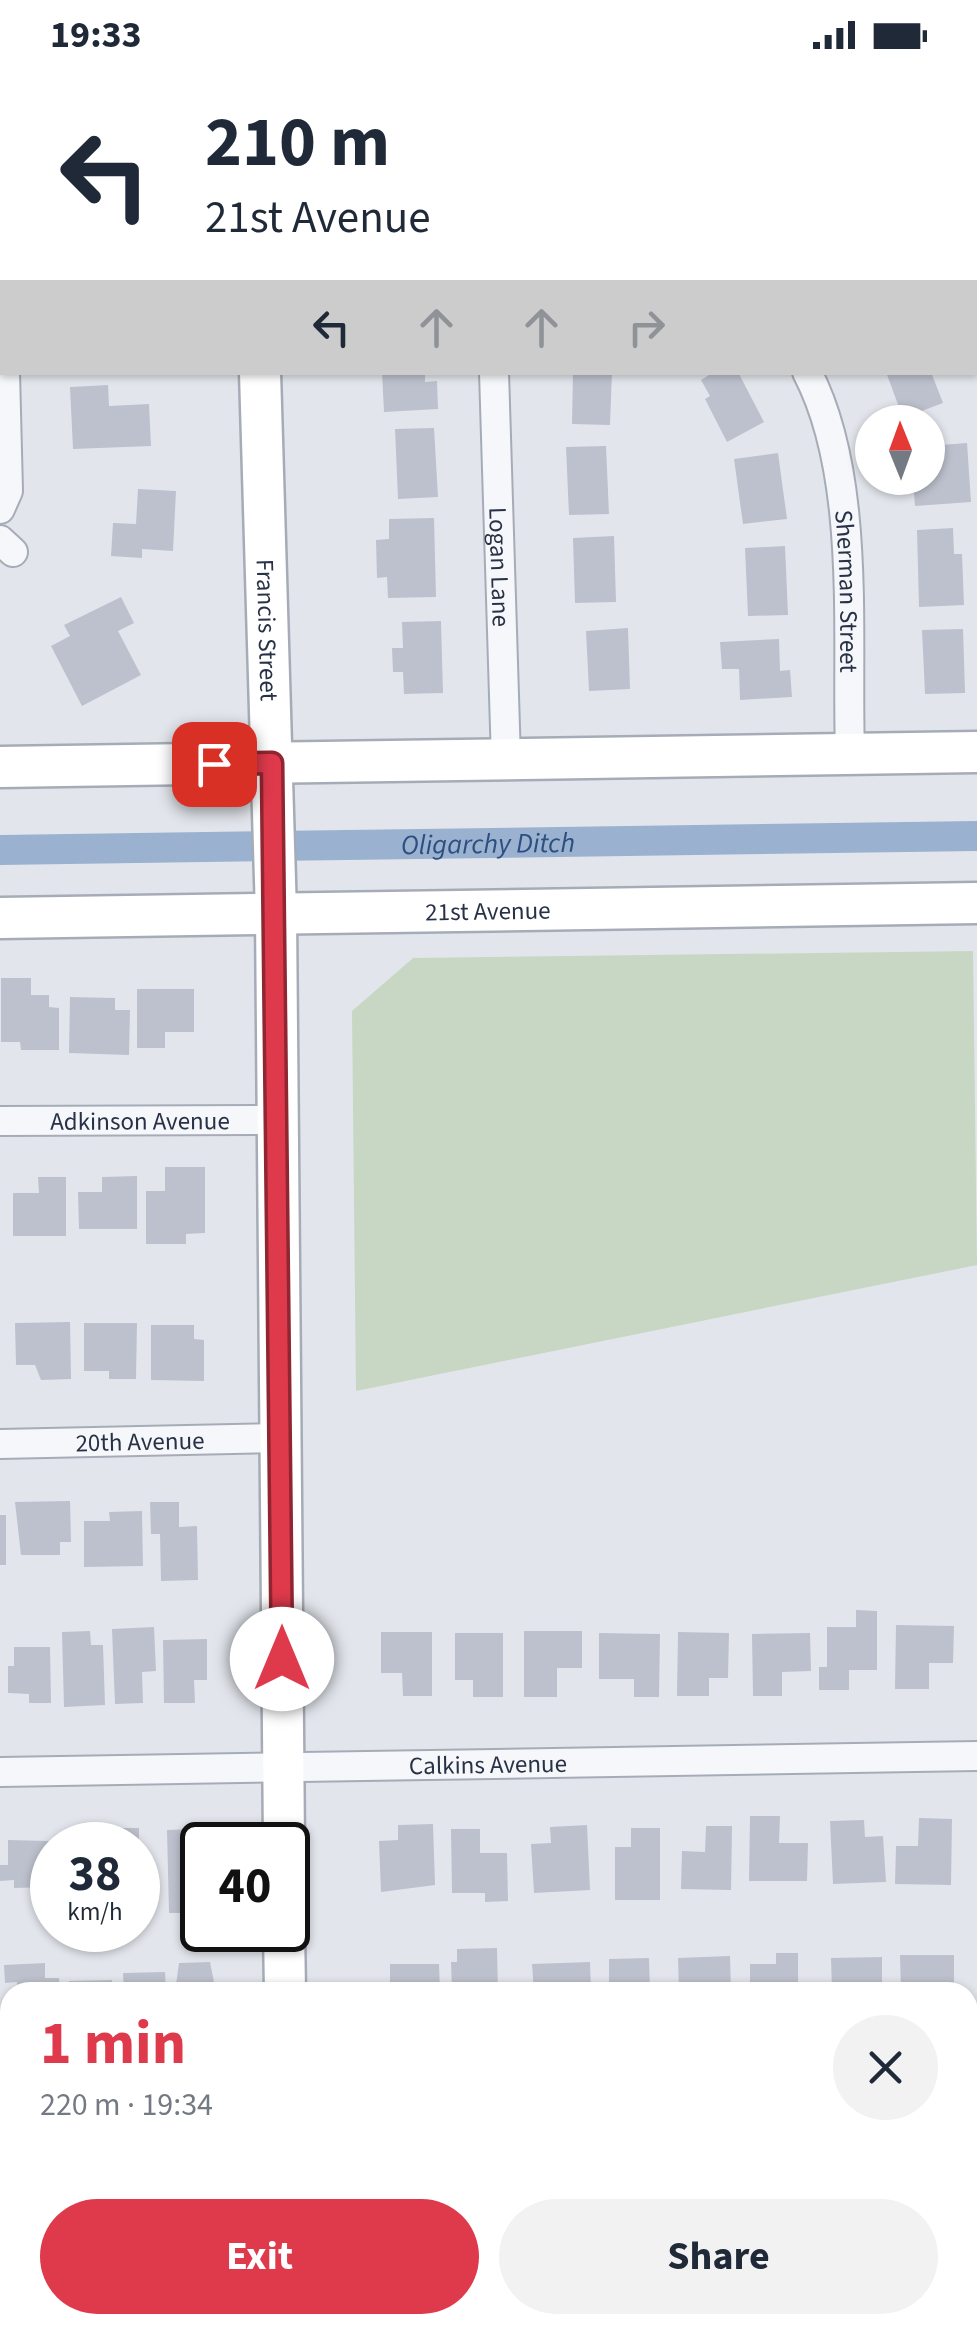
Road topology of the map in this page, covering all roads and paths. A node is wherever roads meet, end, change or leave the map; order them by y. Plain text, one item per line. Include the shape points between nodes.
1 (4, 375) edge
2 (260, 375) edge
3 (494, 375) edge
4 (809, 375) edge
5 (0, 509) edge
6 (977, 752) edge
7 (850, 754) junction
8 (506, 760) junction
9 (272, 763) junction
10 (0, 767) edge
11 (275, 895) junction
12 (977, 903) edge
13 (0, 918) edge
14 (278, 1120) junction
15 (0, 1121) edge
16 (280, 1438) junction
17 (0, 1444) edge
18 (977, 1756) edge
19 (283, 1769) junction
20 (0, 1772) edge
21 (284, 1822) edge
22 (284, 1952) edge
23 (285, 1982) edge

1 - 5 street via 8,491
2 - 9 street, Francis Street
3 - 8 street, Logan Lane
4 - 7 street, Sherman Street via 840,474
6 - 7 street
7 - 8 street
8 - 9 street
9 - 10 street
9 - 11 street, Francis Street
11 - 12 street, 21st Avenue
11 - 13 street, 21st Avenue
11 - 14 street, Francis Street
14 - 15 street, Adkinson Avenue
14 - 16 street, Francis Street
16 - 17 street, 20th Avenue
16 - 19 street, Francis Street
18 - 19 street, Calkins Avenue
19 - 20 street, Calkins Avenue
19 - 21 street, Francis Street
22 - 23 street

